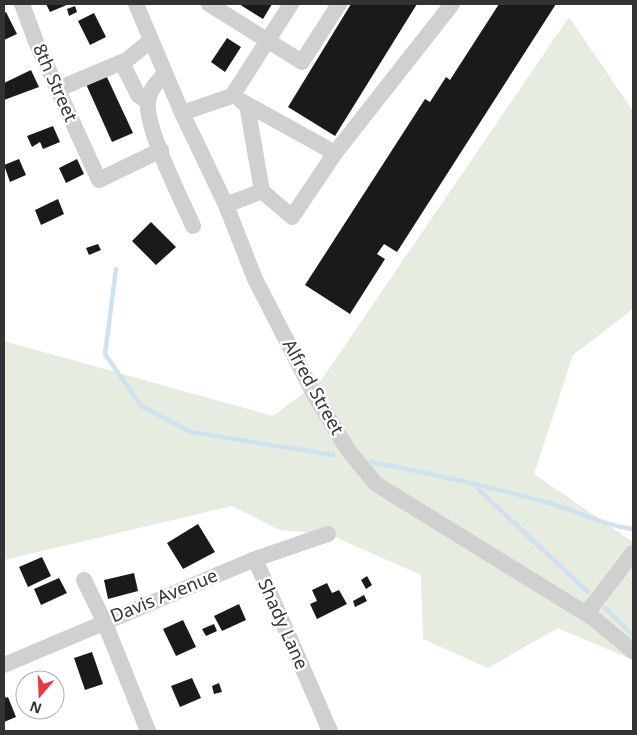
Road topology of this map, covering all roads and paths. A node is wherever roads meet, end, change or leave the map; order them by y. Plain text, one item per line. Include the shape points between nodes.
1 (22, 4) edge
2 (136, 4) edge
3 (291, 4) edge
4 (339, 4) edge
5 (452, 4) edge
6 (213, 5) edge
7 (267, 40) junction
8 (150, 41) junction
9 (127, 60) junction
10 (165, 74) junction
11 (58, 89) junction
12 (232, 96) junction
13 (148, 102) junction
14 (247, 105) junction
15 (182, 114) junction
16 (161, 150) junction
17 (335, 153) junction
18 (262, 191) junction
19 (226, 205) junction
20 (194, 226) dead end
21 (328, 534) dead end
22 (633, 553) edge
23 (254, 559) junction
24 (84, 580) dead end
25 (586, 614) junction
26 (104, 621) junction
27 (633, 651) edge
28 (4, 665) edge
29 (148, 731) edge
30 (330, 731) edge

1 - 11 street, 8th Street
2 - 8 street, Alfred Street
3 - 7 street
4 - 7 street via 302,62
5 - 17 street
6 - 7 street
7 - 12 street
8 - 9 street
8 - 10 street, Alfred Street
9 - 11 street
9 - 13 street via 124,68 129,79 138,95
10 - 13 street via 154,85
10 - 15 street, Alfred Street
11 - 16 street, 8th Street via 99,180
12 - 14 street
12 - 15 street
13 - 16 street via 149,121
14 - 17 street
14 - 18 street
15 - 19 street, Alfred Street
16 - 20 street
17 - 18 street via 292,218
18 - 19 street
19 - 25 street, Alfred Street via 255,279 315,396 348,450 376,484
21 - 23 street, Davis Avenue
22 - 25 street
23 - 26 street, Davis Avenue
23 - 30 street, Shady Lane
24 - 26 street
25 - 27 street, Alfred Street
26 - 28 street, Davis Avenue
26 - 29 street

